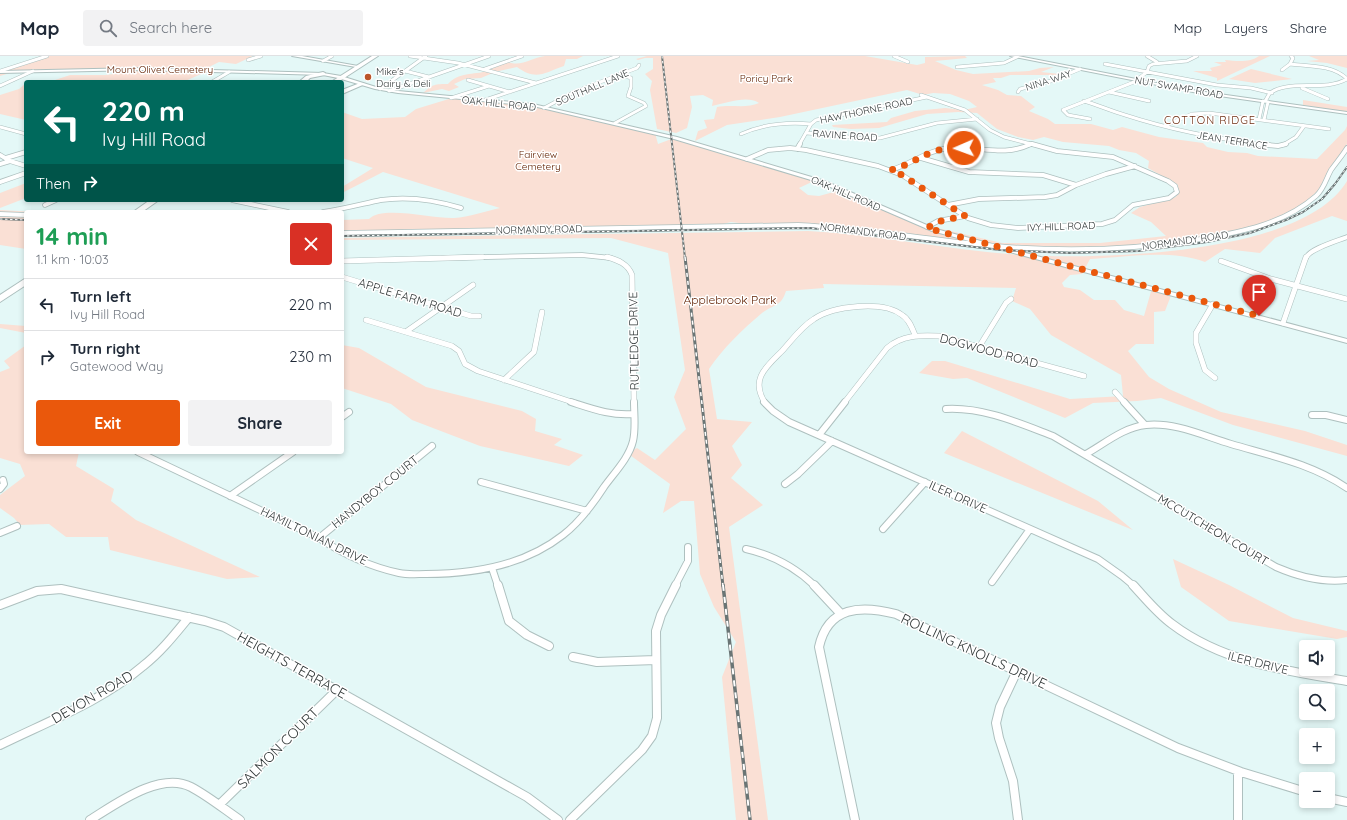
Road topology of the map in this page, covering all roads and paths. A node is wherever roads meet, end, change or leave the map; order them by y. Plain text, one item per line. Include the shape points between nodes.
1 (47, 56) edge
2 (260, 56) edge
3 (294, 56) edge
4 (332, 56) edge
5 (370, 56) edge
6 (374, 56) edge
7 (410, 56) edge
8 (426, 56) edge
9 (489, 56) edge
10 (522, 56) edge
11 (618, 56) edge
12 (894, 56) edge
13 (1012, 56) edge
14 (1147, 56) edge
15 (1197, 56) edge
16 (1291, 56) edge
17 (1017, 58) junction
18 (248, 60) dead end
19 (323, 61) junction
20 (908, 62) dead end
21 (1158, 62) junction
22 (1105, 64) dead end
23 (1290, 64) junction
24 (464, 65) junction
25 (639, 65) dead end
26 (356, 66) junction
27 (957, 67) dead end
28 (485, 69) junction
29 (1080, 69) junction
30 (1282, 70) dead end
31 (33, 71) junction
32 (405, 71) junction
33 (0, 72) edge
34 (230, 72) junction
35 (347, 72) junction
36 (1147, 72) junction
37 (620, 74) junction
38 (325, 75) junction
39 (340, 77) junction
40 (430, 77) junction
41 (216, 80) edge
42 (303, 80) edge
43 (334, 80) edge
44 (468, 80) dead end
45 (1137, 80) junction
46 (536, 83) junction
47 (362, 84) junction
48 (0, 86) edge
49 (489, 86) junction
50 (1301, 87) junction
51 (380, 89) junction
52 (344, 91) edge
53 (389, 91) junction
54 (510, 92) junction
55 (1018, 92) dead end
56 (1109, 92) junction
57 (1272, 93) junction
58 (921, 94) dead end
59 (927, 97) junction
60 (451, 98) junction
61 (1328, 99) dead end
62 (485, 100) junction
63 (1084, 101) junction
64 (1149, 101) dead end
65 (1266, 101) junction
66 (544, 108) junction
67 (1261, 110) junction
68 (1266, 111) junction
69 (1347, 113) edge
70 (977, 119) junction
71 (1090, 119) dead end
72 (1259, 119) junction
73 (1264, 120) junction
74 (615, 123) junction
75 (811, 124) junction
76 (1164, 126) junction
77 (1304, 126) junction
78 (0, 127) edge
79 (1328, 129) dead end
80 (24, 133) edge
81 (807, 133) junction
82 (741, 134) dead end
83 (1032, 144) junction
84 (1347, 148) edge
85 (797, 149) junction
86 (24, 153) edge
87 (0, 155) edge
88 (921, 158) junction
89 (8, 159) junction
90 (747, 159) junction
91 (0, 164) edge
92 (24, 165) edge
93 (1135, 166) junction
94 (891, 170) junction
95 (24, 174) edge
96 (0, 182) edge
97 (1076, 185) junction
98 (50, 202) edge
99 (146, 202) edge
100 (152, 202) edge
101 (241, 202) edge
102 (45, 204) dead end
103 (948, 205) junction
104 (461, 208) dead end
105 (134, 210) edge
106 (140, 210) edge
107 (279, 210) edge
108 (333, 210) edge
109 (0, 214) edge
110 (24, 215) edge
111 (965, 216) junction
112 (927, 228) junction
113 (344, 233) edge
114 (1347, 237) edge
115 (996, 246) junction
116 (344, 261) edge
117 (1221, 261) dead end
118 (344, 278) edge
119 (24, 283) edge
120 (473, 285) dead end
121 (1296, 286) junction
122 (24, 287) edge
123 (12, 292) junction
124 (0, 298) edge
125 (1011, 299) dead end
126 (1347, 299) edge
127 (0, 302) edge
128 (1213, 304) junction
129 (441, 308) junction
130 (542, 312) dead end
131 (479, 316) dead end
132 (366, 320) dead end
133 (1283, 323) junction
134 (407, 331) junction
135 (915, 335) junction
136 (1347, 341) edge
137 (979, 347) junction
138 (1084, 376) dead end
139 (1215, 378) dead end
140 (504, 380) junction
141 (1115, 392) dead end
142 (946, 409) dead end
143 (349, 412) dead end
144 (634, 414) junction
145 (1312, 415) dead end
146 (344, 416) edge
147 (1347, 420) edge
148 (1146, 425) junction
149 (819, 435) junction
150 (832, 441) junction
151 (432, 446) dead end
152 (142, 454) edge
153 (290, 454) edge
154 (1086, 454) junction
155 (3, 480) dead end
156 (481, 482) dead end
157 (925, 482) junction
158 (785, 484) dead end
159 (1347, 488) edge
160 (0, 489) edge
161 (230, 496) junction
162 (587, 511) junction
163 (17, 526) dead end
164 (883, 529) dead end
165 (1030, 529) junction
166 (0, 533) edge
167 (318, 538) junction
168 (688, 547) dead end
169 (746, 549) dead end
170 (492, 568) junction
171 (1347, 580) edge
172 (992, 582) dead end
173 (0, 605) edge
174 (841, 614) junction
175 (189, 617) junction
176 (548, 646) dead end
177 (573, 657) dead end
178 (656, 660) junction
179 (1017, 672) junction
180 (1347, 681) edge
181 (337, 690) junction
182 (0, 745) edge
183 (1238, 771) junction
184 (1299, 790) edge
185 (1335, 799) edge
186 (1347, 802) edge
187 (219, 805) junction
188 (90, 820) edge
189 (240, 820) edge
190 (558, 820) edge
191 (570, 820) edge
192 (855, 820) edge
193 (1018, 820) edge
194 (1238, 820) edge

1 - 33 street
2 - 18 street
3 - 19 street
4 - 19 street
5 - 26 highway
6 - 39 highway
7 - 8 street
8 - 24 street
8 - 32 street
9 - 24 street
10 - 28 street
11 - 46 street
12 - 20 street
13 - 17 street, NUT SWAMP ROAD
14 - 21 street
15 - 21 street via 1185,61
16 - 23 street via 1293,59
17 - 27 street via 1004,63
17 - 29 street, NUT SWAMP ROAD
19 - 26 street
21 - 36 street via 1150,65
22 - 36 street
23 - 30 street
23 - 50 street via 1328,70 1347,78 1338,84
24 - 28 street
24 - 40 street
25 - 37 street, SOUTHALL LANE
26 - 35 highway
28 - 46 street
29 - 45 street, NUT SWAMP ROAD
29 - 55 street, NINA WAY
31 - 33 street, OAK HILL ROAD
31 - 34 street, OAK HILL ROAD via 140,68
31 - 48 street
32 - 40 street
32 - 51 street
34 - 38 street, OAK HILL ROAD
34 - 41 street
35 - 38 highway
35 - 39 highway
36 - 45 street
36 - 57 street
37 - 66 street, SOUTHALL LANE via 574,92
37 - 74 street via 631,78 628,96 646,106
38 - 39 street, OAK HILL ROAD
38 - 42 highway
39 - 43 highway
39 - 47 street, OAK HILL ROAD
40 - 53 street
44 - 49 street
45 - 56 street
45 - 65 street, NUT SWAMP ROAD via 1198,92
46 - 54 street
47 - 51 street, OAK HILL ROAD
47 - 52 highway
49 - 54 street
49 - 60 street
50 - 57 street
50 - 61 street
51 - 53 street, OAK HILL ROAD
53 - 60 street, OAK HILL ROAD
54 - 62 street
56 - 63 street
56 - 64 street
57 - 65 street
58 - 59 street, IVY HILL ROAD
59 - 70 street, IVY HILL ROAD via 965,110
59 - 75 street, HAWTHORNE ROAD via 820,119
60 - 62 street, OAK HILL ROAD
62 - 66 street, OAK HILL ROAD
63 - 71 street via 1063,111 1068,115
63 - 76 street, JEAN TERRACE
65 - 67 street
65 - 68 street
65 - 69 street, NUT SWAMP ROAD
66 - 74 street, OAK HILL ROAD
67 - 68 street
67 - 72 street
68 - 73 street
70 - 81 street, RAVINE ROAD via 937,123 880,138
70 - 83 street, IVY HILL ROAD via 994,132
72 - 73 street
72 - 76 street via 1221,113 1200,113
73 - 77 street
74 - 90 street, OAK HILL ROAD
75 - 81 street, HAWTHORNE ROAD
75 - 82 street via 786,123
76 - 77 street, JEAN TERRACE via 1194,134 1277,146 1286,144 1296,137
77 - 79 street
78 - 80 street
81 - 85 street, HAWTHORNE ROAD
83 - 88 street via 1010,152 946,148
83 - 93 street, IVY HILL ROAD via 1063,152 1108,156
84 - 115 street, NORMANDY ROAD via 1335,164 1322,190 1303,206 1273,221 1239,232 1189,242 1128,248
85 - 90 street, IVY HILL ROAD via 774,149
85 - 94 street, IVY HILL ROAD
86 - 89 street
87 - 89 street
88 - 94 street
88 - 97 street via 979,173 1043,174
89 - 91 street
89 - 92 street
90 - 112 street, OAK HILL ROAD via 823,182
93 - 97 street
93 - 111 street, IVY HILL ROAD via 1170,182 1176,188 1176,194 1169,198 1136,204 1115,220 1097,225 1005,227 986,224
94 - 103 street, IVY HILL ROAD
95 - 96 street
97 - 103 street via 1062,194 1051,197 979,199
98 - 102 street
99 - 105 highway
100 - 106 highway
101 - 107 street
103 - 111 street, IVY HILL ROAD
104 - 108 street via 433,201 403,199
109 - 110 street
111 - 112 street via 943,220
112 - 115 street, OAK HILL ROAD
113 - 115 street, NORMANDY ROAD via 798,225 849,227
114 - 121 street via 1309,253
115 - 128 street, OAK HILL ROAD
116 - 144 street, RUTLEDGE DRIVE via 582,255 604,257 621,263 631,272 633,279
117 - 121 street
118 - 129 street, APPLE FARM ROAD
119 - 123 highway
120 - 129 street
121 - 126 street
121 - 133 street
122 - 123 highway
123 - 124 highway
123 - 127 highway
125 - 137 street
128 - 133 street, OAK HILL ROAD
128 - 139 street via 1196,334 1196,343 1205,370
129 - 131 street, APPLE FARM ROAD
129 - 134 street
130 - 140 street via 534,352
132 - 134 street
133 - 136 street, OAK HILL ROAD
134 - 140 street via 452,346 459,351 463,362 468,366
135 - 137 street, DOGWOOD ROAD via 945,337
135 - 149 street, DOGWOOD ROAD via 892,344
135 - 149 street, ILER DRIVE via 904,315 878,308 845,308 833,311 818,316 802,329 765,370 760,379 760,393 765,403 776,414
137 - 138 street, DOGWOOD ROAD
140 - 144 street via 606,413
141 - 148 street
142 - 154 street, MCCUTCHEON COURT via 968,409 1016,422 1053,436
143 - 146 street
144 - 162 street, HAMILTONIAN DRIVE via 634,432 630,448
145 - 147 street
148 - 154 street via 1128,430
148 - 159 street via 1181,429 1287,460 1324,474
149 - 150 street, ILER DRIVE
150 - 157 street, ILER DRIVE
150 - 158 street
151 - 167 street, HANDYBOY COURT
152 - 161 street, HAMILTONIAN DRIVE
153 - 161 street
154 - 171 street, MCCUTCHEON COURT via 1276,567 1295,575 1328,582
155 - 160 street via 4,484
156 - 162 street
157 - 164 street
157 - 165 street, ILER DRIVE
161 - 167 street, HAMILTONIAN DRIVE
162 - 170 street, HAMILTONIAN DRIVE via 572,528 551,543
163 - 166 street
165 - 172 street
165 - 180 street, ILER DRIVE via 1086,553 1109,567 1130,583 1171,624 1210,648 1232,658 1267,667
167 - 170 street, HAMILTONIAN DRIVE via 336,549 398,573 448,575
168 - 178 street via 688,561 658,622
169 - 174 street via 763,552 794,568 815,585
170 - 176 street via 509,621 527,635
173 - 175 street, HEIGHTS TERRACE via 37,592 60,589
174 - 179 street, ROLLING KNOLLS DRIVE via 864,609 890,612
174 - 192 street, ROLLING KNOLLS DRIVE via 826,626 818,647
175 - 181 street, HEIGHTS TERRACE via 224,627
175 - 182 street, DEVON ROAD via 152,658 117,686
177 - 178 street via 597,662
178 - 191 street via 657,718 652,736 642,750
179 - 183 street, ROLLING KNOLLS DRIVE via 1178,748
179 - 193 street via 1000,707 996,723 1012,774
181 - 187 street, SALMON COURT
181 - 190 street, HEIGHTS TERRACE via 527,796
183 - 184 street, ROLLING KNOLLS DRIVE
183 - 194 street
185 - 186 street
187 - 188 street via 184,783 172,782 142,791
187 - 189 street

